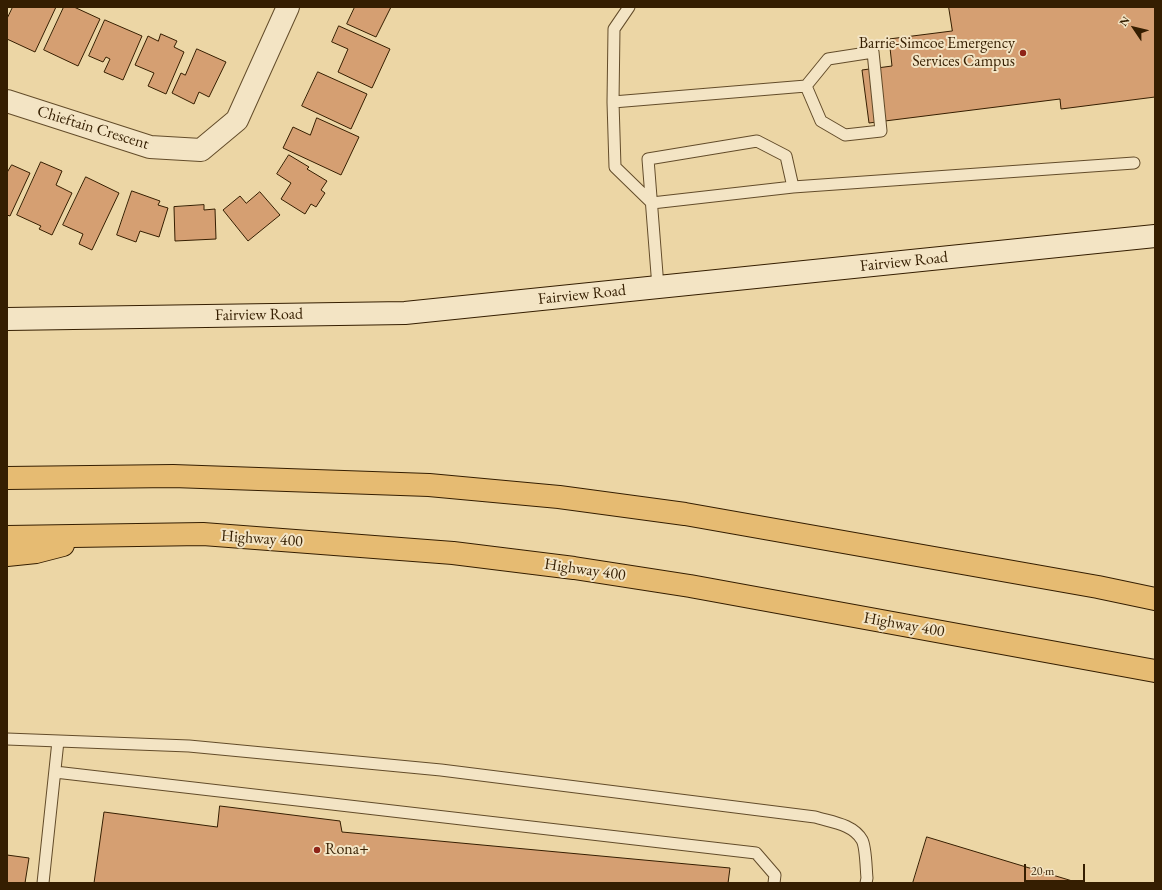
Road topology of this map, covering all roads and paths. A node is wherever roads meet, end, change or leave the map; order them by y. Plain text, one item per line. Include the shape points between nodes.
1 (288, 7) edge
2 (629, 7) edge
3 (806, 86) junction
4 (7, 101) edge
5 (613, 102) junction
6 (1134, 163) dead end
7 (793, 187) junction
8 (652, 203) junction
9 (1155, 236) edge
10 (658, 287) junction
11 (7, 319) edge
12 (7, 478) edge
13 (94, 536) junction
14 (7, 537) edge
15 (7, 555) edge
16 (1098, 587) junction
17 (1155, 589) edge
18 (1155, 599) edge
19 (1155, 671) edge
20 (7, 739) edge
21 (58, 741) junction
22 (55, 772) junction
23 (43, 883) edge
24 (774, 883) edge
25 (866, 883) edge

1 - 4 street, Chieftain Crescent via 237,120 201,150 150,147
2 - 5 lane via 614,29
3 - 3 lane via 828,59 873,52 882,131 845,135 821,121
3 - 5 lane
5 - 8 lane via 615,167
6 - 7 lane
7 - 8 lane
7 - 8 lane via 786,156 757,141 648,159
8 - 10 lane
9 - 10 street, Fairview Road
10 - 11 street, Fairview Road via 405,313
12 - 16 highway via 173,476 413,484 560,497 685,514
13 - 14 highway, Highway 400
13 - 15 highway via 36,552
13 - 19 highway, Highway 400 via 203,534 453,553 574,568 690,586
16 - 17 highway
16 - 18 highway
20 - 21 lane
21 - 22 lane
21 - 25 lane via 189,746 434,770 815,818 844,825 863,841
22 - 23 lane
22 - 24 lane via 756,853 775,875

